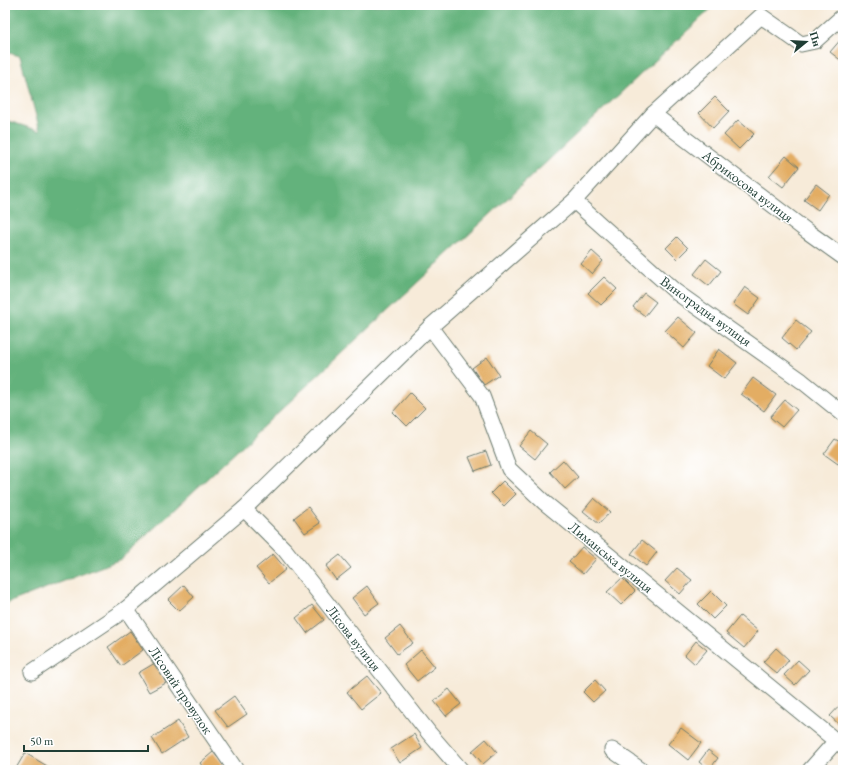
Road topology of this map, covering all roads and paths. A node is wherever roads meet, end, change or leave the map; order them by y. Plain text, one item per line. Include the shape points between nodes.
1 (843, 16) edge
2 (653, 114) junction
3 (574, 201) junction
4 (843, 257) edge
5 (430, 327) junction
6 (843, 414) edge
7 (244, 509) junction
8 (126, 609) junction
9 (32, 672) dead end
10 (839, 744) edge
11 (612, 750) dead end
12 (236, 770) edge
13 (461, 770) edge
14 (641, 770) edge
15 (810, 770) edge

1 - 2 street via 815,41 801,44 761,16
2 - 3 street
2 - 4 street, Абрикосова вулиця
3 - 5 street
3 - 6 street, Виноградна вулиця via 676,292 802,381
5 - 7 street
5 - 10 street, Лиманська вулиця via 482,396 509,469 552,508
7 - 8 street
7 - 13 street, Лісова вулиця via 285,550
8 - 9 street
8 - 12 street, Лісовий провулок
10 - 15 street
11 - 14 street

